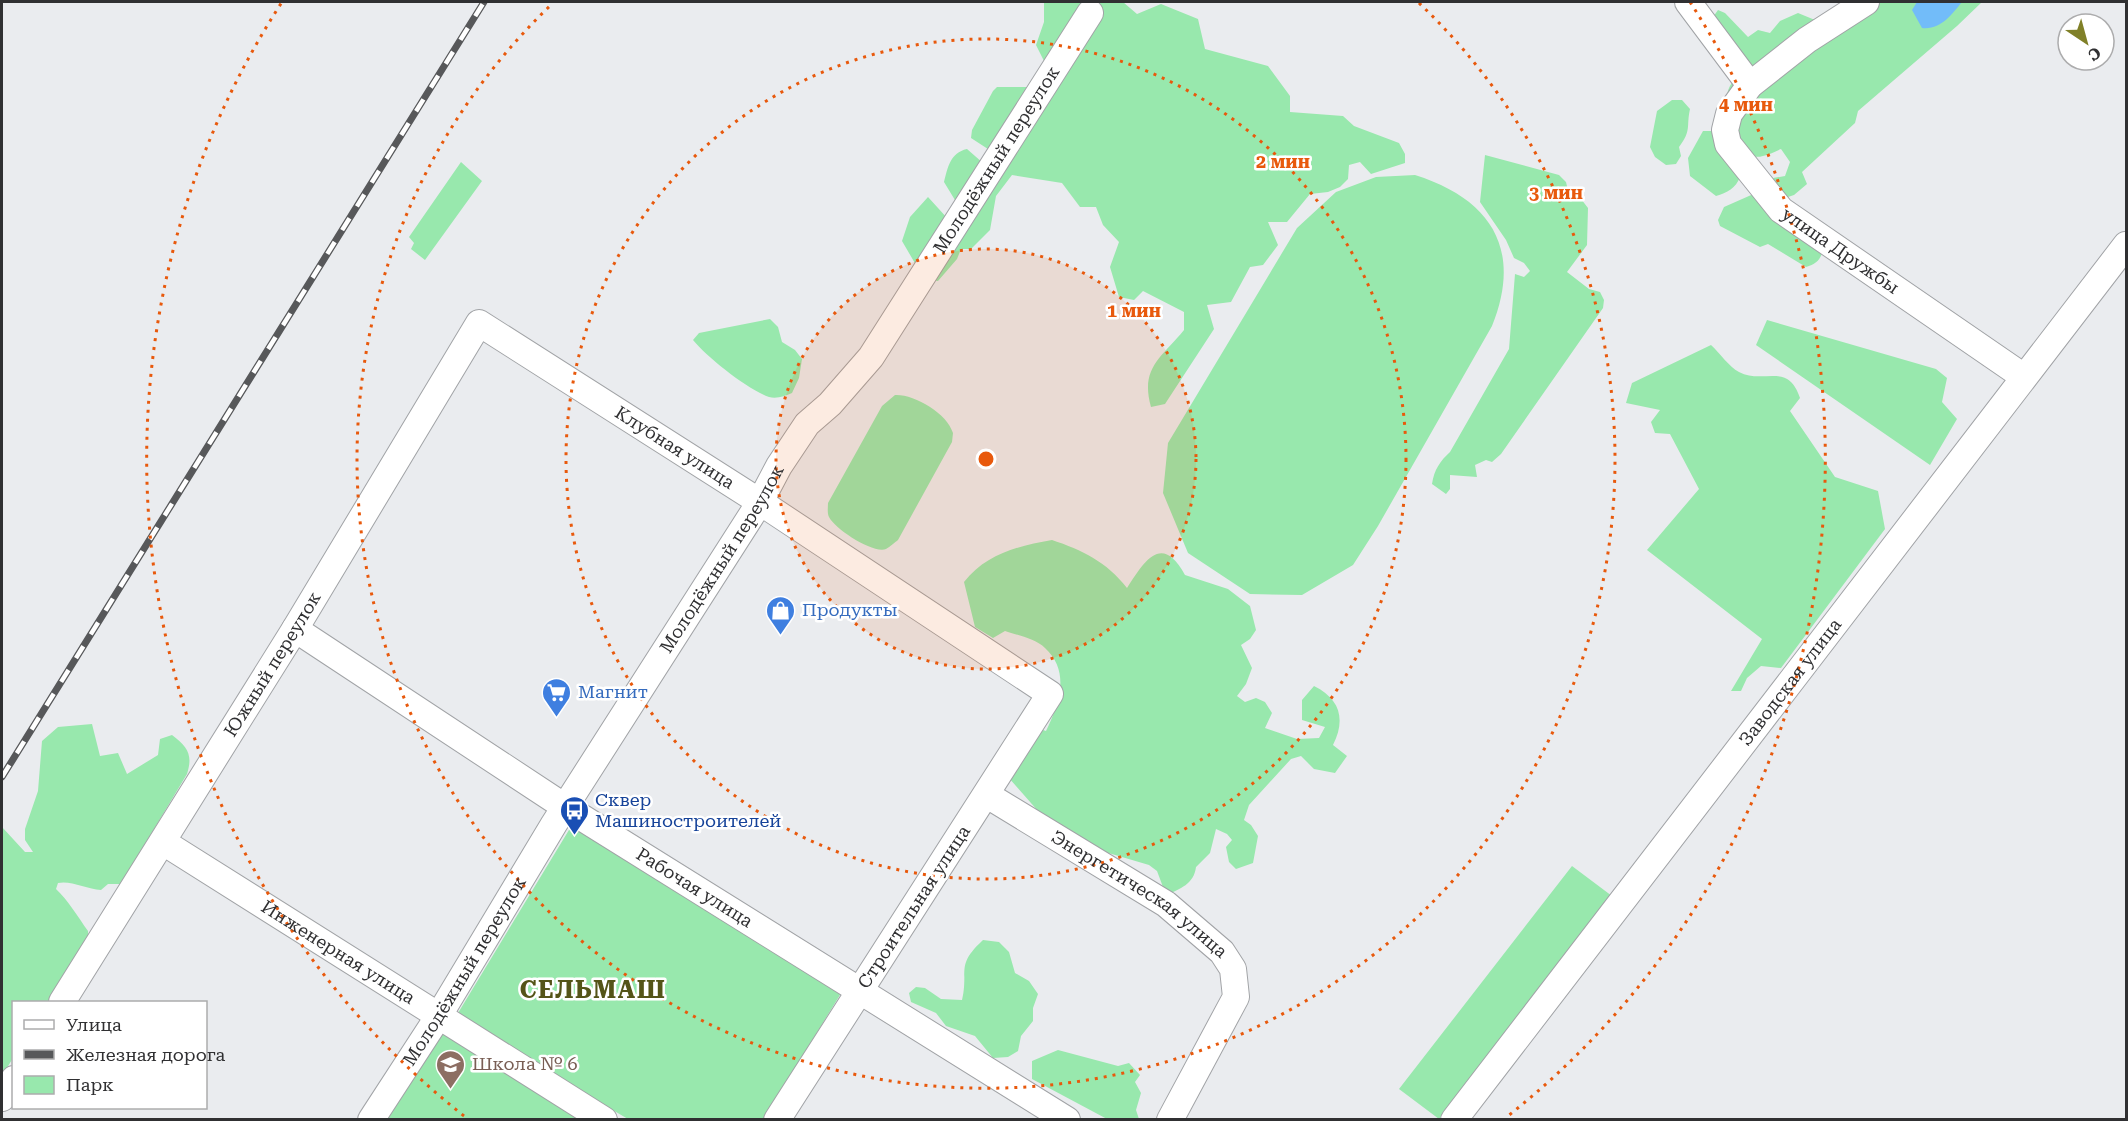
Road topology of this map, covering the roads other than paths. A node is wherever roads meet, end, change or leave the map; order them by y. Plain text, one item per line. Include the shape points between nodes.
1 (1688, 2) edge
2 (1866, 2) edge
3 (1090, 13) dead end
4 (1750, 85) junction
5 (2127, 245) edge
6 (479, 323) joint
7 (2024, 376) junction
8 (760, 502) junction
9 (295, 629) junction
10 (1050, 694) joint
11 (987, 795) junction
12 (565, 807) junction
13 (163, 842) junction
14 (860, 989) junction
15 (63, 1001) edge
16 (438, 1017) junction
17 (12, 1082) edge
18 (2, 1098) edge
19 (370, 1119) edge
20 (604, 1119) edge
21 (777, 1119) edge
22 (1066, 1119) edge
23 (1170, 1119) edge
24 (1454, 1119) edge

1 - 4 street
2 - 4 street, улица Дружбы via 1807,40
3 - 8 street, Молодёжный переулок via 871,357 807,424
4 - 7 street, улица Дружбы via 1729,114 1725,130 1728,144 1781,210
5 - 7 street, Заводская улица
6 - 8 street, Клубная улица
6 - 9 street, Южный переулок
7 - 24 street, Заводская улица
8 - 10 street, Клубная улица
8 - 12 street, Молодёжный переулок
9 - 12 street, Рабочая улица
9 - 13 street, Южный переулок
10 - 11 street, Строительная улица
11 - 14 street, Строительная улица
11 - 23 street, Энергетическая улица via 1166,904 1222,952 1233,969 1236,997
12 - 14 street, Рабочая улица
12 - 16 street, Молодёжный переулок
13 - 15 street, Южный переулок
13 - 16 street, Инженерная улица
14 - 21 street, Строительная улица
14 - 22 street, Рабочая улица
16 - 19 street, Молодёжный переулок
16 - 20 street, Инженерная улица
17 - 18 street

